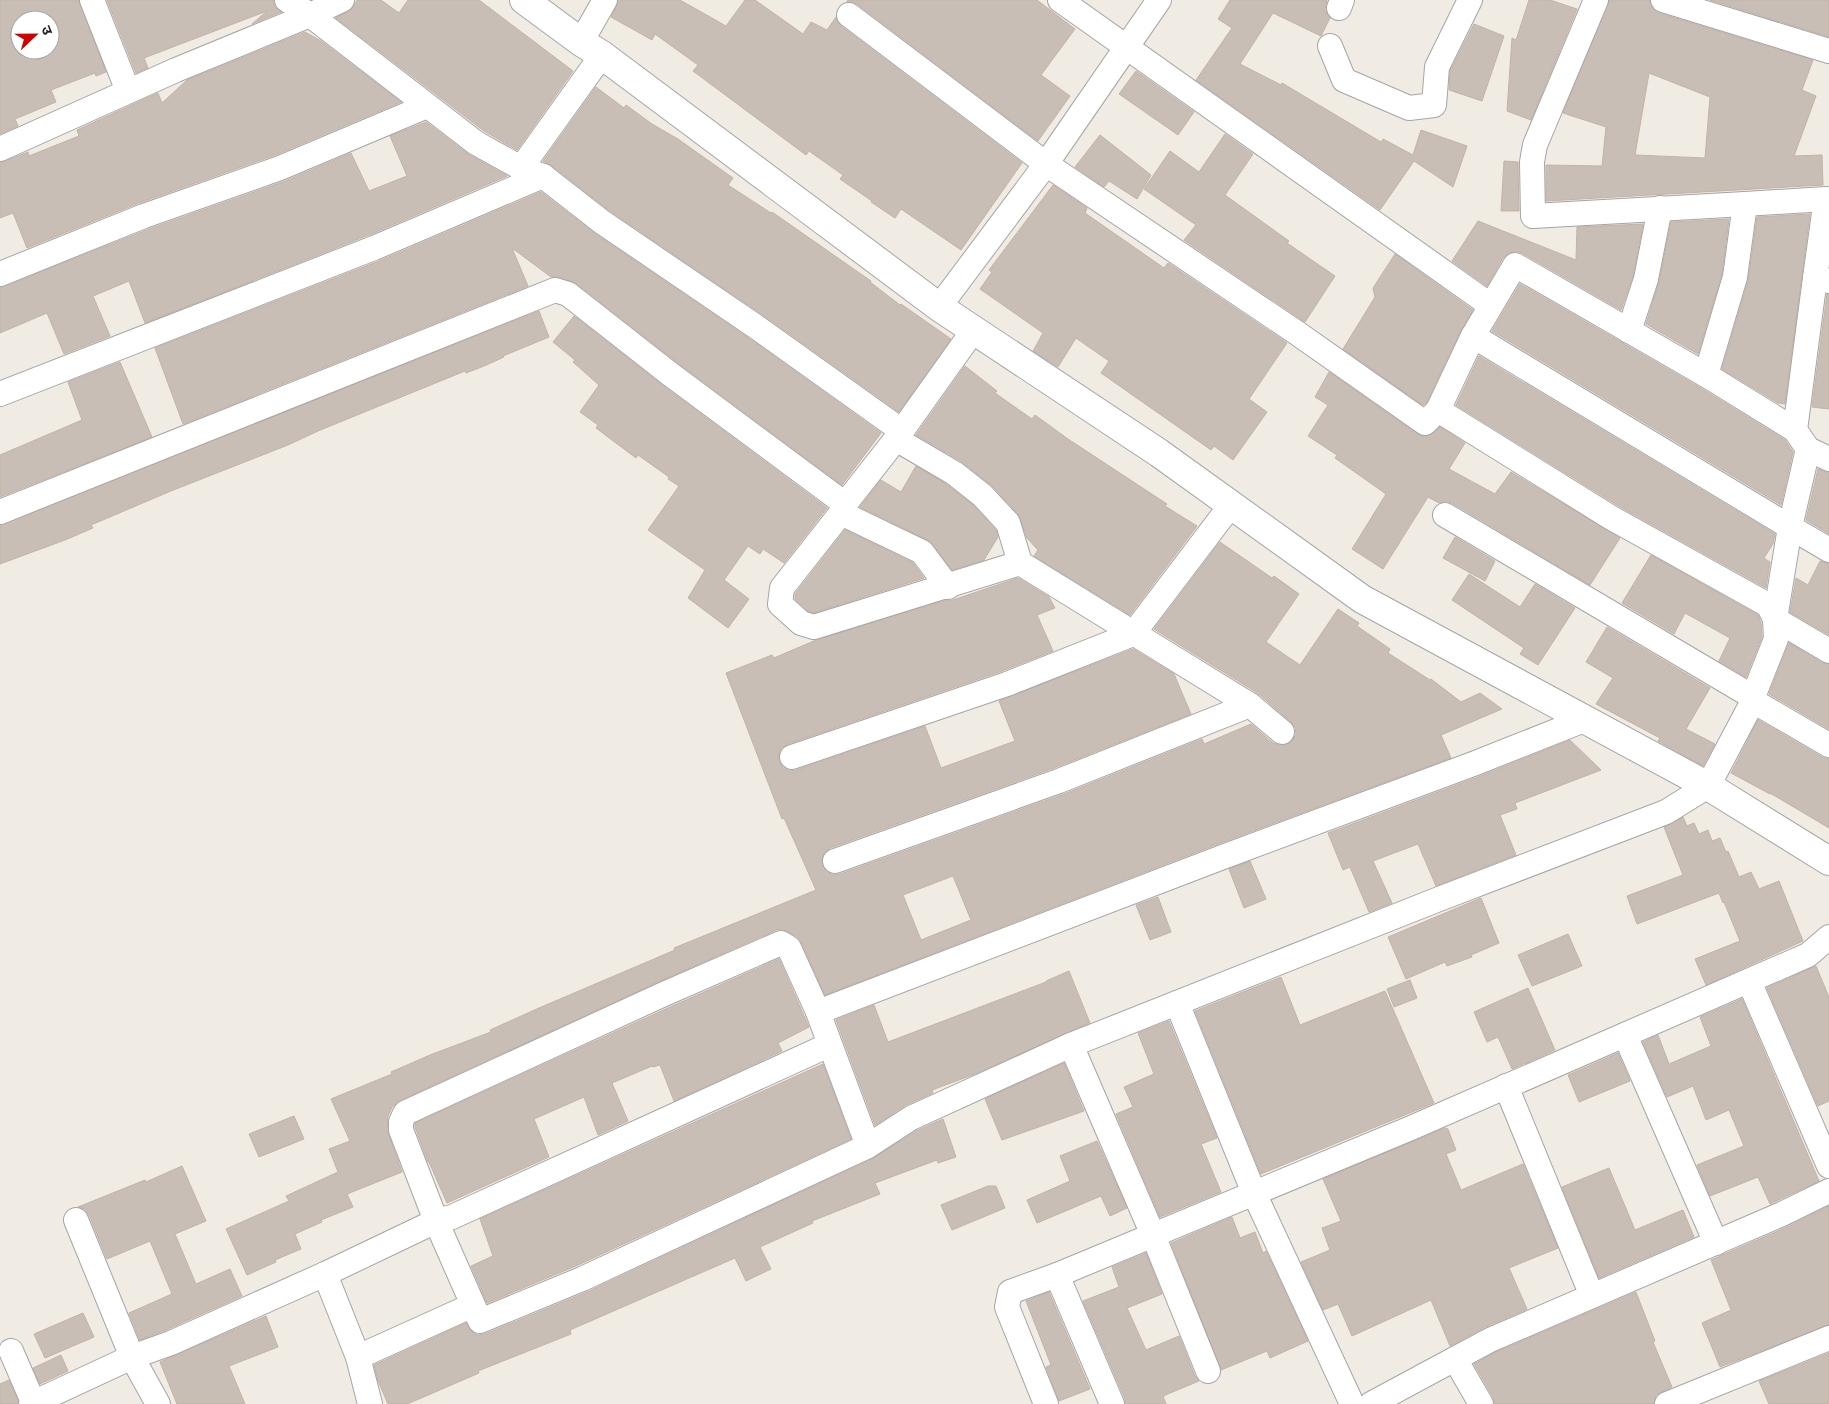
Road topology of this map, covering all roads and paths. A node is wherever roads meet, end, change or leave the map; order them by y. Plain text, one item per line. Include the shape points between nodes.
1 (92, 0) edge
2 (287, 0) edge
3 (342, 0) edge
4 (524, 0) edge
5 (605, 0) edge
6 (1060, 0) edge
7 (1159, 0) edge
8 (1470, 0) edge
9 (1596, 0) edge
10 (1663, 0) edge
11 (310, 15) junction
12 (849, 15) dead end
13 (1330, 46) dead end
14 (1125, 47) junction
15 (591, 49) junction
16 (1829, 51) edge
17 (128, 91) junction
18 (427, 106) junction
19 (0, 149) edge
20 (1046, 164) junction
21 (521, 168) junction
22 (544, 176) junction
23 (1828, 189) edge
24 (1745, 204) junction
25 (1660, 208) junction
26 (0, 274) edge
27 (1822, 280) edge
28 (1490, 305) junction
29 (939, 307) junction
30 (974, 331) junction
31 (1629, 331) junction
32 (1472, 336) junction
33 (1706, 375) junction
34 (0, 394) edge
35 (1438, 410) junction
36 (899, 435) junction
37 (1801, 440) junction
38 (1829, 459) edge
39 (1231, 505) junction
40 (843, 509) junction
41 (0, 512) edge
42 (1445, 515) dead end
43 (1790, 527) junction
44 (1829, 550) edge
45 (1020, 563) junction
46 (948, 586) junction
47 (1775, 619) junction
48 (1133, 634) junction
49 (1829, 651) edge
50 (1753, 699) junction
51 (1250, 705) junction
52 (1584, 720) junction
53 (1282, 732) dead end
54 (1829, 745) edge
55 (792, 757) dead end
56 (1708, 786) junction
57 (835, 861) dead end
58 (1829, 861) edge
59 (1829, 937) edge
60 (1749, 981) junction
61 (1178, 1003) junction
62 (818, 1012) junction
63 (1625, 1035) junction
64 (1071, 1045) junction
65 (829, 1046) junction
66 (1506, 1086) junction
67 (868, 1146) junction
68 (1829, 1166) edge
69 (1829, 1191) edge
70 (1254, 1193) junction
71 (76, 1220) dead end
72 (436, 1221) junction
73 (1153, 1235) junction
74 (1716, 1243) junction
75 (325, 1274) junction
76 (1057, 1275) junction
77 (1592, 1296) junction
78 (473, 1305) junction
79 (1829, 1338) edge
80 (11, 1351) dead end
81 (132, 1357) junction
82 (358, 1357) junction
83 (1456, 1358) junction
84 (1208, 1371) dead end
85 (33, 1404) edge
86 (158, 1404) edge
87 (370, 1404) edge
88 (1046, 1404) edge
89 (1112, 1404) edge
90 (1352, 1404) edge
91 (1371, 1404) edge
92 (1481, 1404) edge
93 (1666, 1404) edge

1 - 17 street
2 - 11 street
3 - 11 street
4 - 15 street
5 - 15 street
6 - 14 street
7 - 14 street
8 - 13 street via 1438,67 1434,105 1409,108 1344,80
9 - 25 street via 1536,145 1532,162 1533,216
10 - 16 street
11 - 17 street
11 - 18 street
12 - 20 street
14 - 20 street
14 - 28 street
15 - 21 street
15 - 29 street
17 - 19 street
18 - 21 street via 476,143
18 - 26 street via 280,168 144,216
20 - 29 street
20 - 35 street via 1425,423
21 - 22 street
22 - 34 street via 374,248
22 - 36 street via 602,222 755,326
23 - 24 street
23 - 27 street
24 - 25 street
24 - 33 street via 1735,277
25 - 31 street via 1646,279
27 - 37 street
28 - 31 street via 1515,264
28 - 32 street
29 - 30 street
30 - 36 street
30 - 39 street via 1159,453
31 - 33 street
32 - 35 street
32 - 43 street
33 - 37 street
35 - 47 street via 1610,517 1768,605
36 - 40 street
36 - 45 street via 982,495 1008,522
37 - 38 street
37 - 43 street
39 - 48 street
39 - 52 street via 1362,599
40 - 41 street via 568,294 556,290
40 - 46 street via 922,552
40 - 46 street via 782,588 780,604 801,623 814,627
42 - 50 street
43 - 44 street
43 - 47 street
45 - 46 street
45 - 48 street
47 - 49 street
47 - 50 street via 1776,639
48 - 51 street
48 - 55 street via 1007,684
50 - 54 street
50 - 56 street
51 - 53 street
51 - 57 street via 1059,781
52 - 56 street
52 - 62 street
56 - 58 street
56 - 61 street via 1666,812
59 - 60 street via 1808,955
60 - 63 street
60 - 68 street
61 - 64 street
61 - 70 street
62 - 65 street
62 - 72 street via 789,948 781,942 405,1113 401,1130
63 - 66 street
63 - 74 street
64 - 67 street via 911,1118
64 - 73 street
65 - 67 street
65 - 72 street via 452,1217
66 - 70 street
66 - 77 street
67 - 78 street via 582,1279 480,1321
69 - 74 street
70 - 73 street
70 - 90 street
71 - 81 street
72 - 75 street
72 - 78 street
73 - 76 street
73 - 84 street
74 - 77 street
75 - 81 street via 171,1343
75 - 82 street
76 - 88 street via 1010,1292 1007,1307
76 - 89 street
77 - 83 street
78 - 82 street
79 - 93 street
80 - 85 street
81 - 85 street
81 - 86 street
82 - 87 street
83 - 91 street
83 - 92 street

